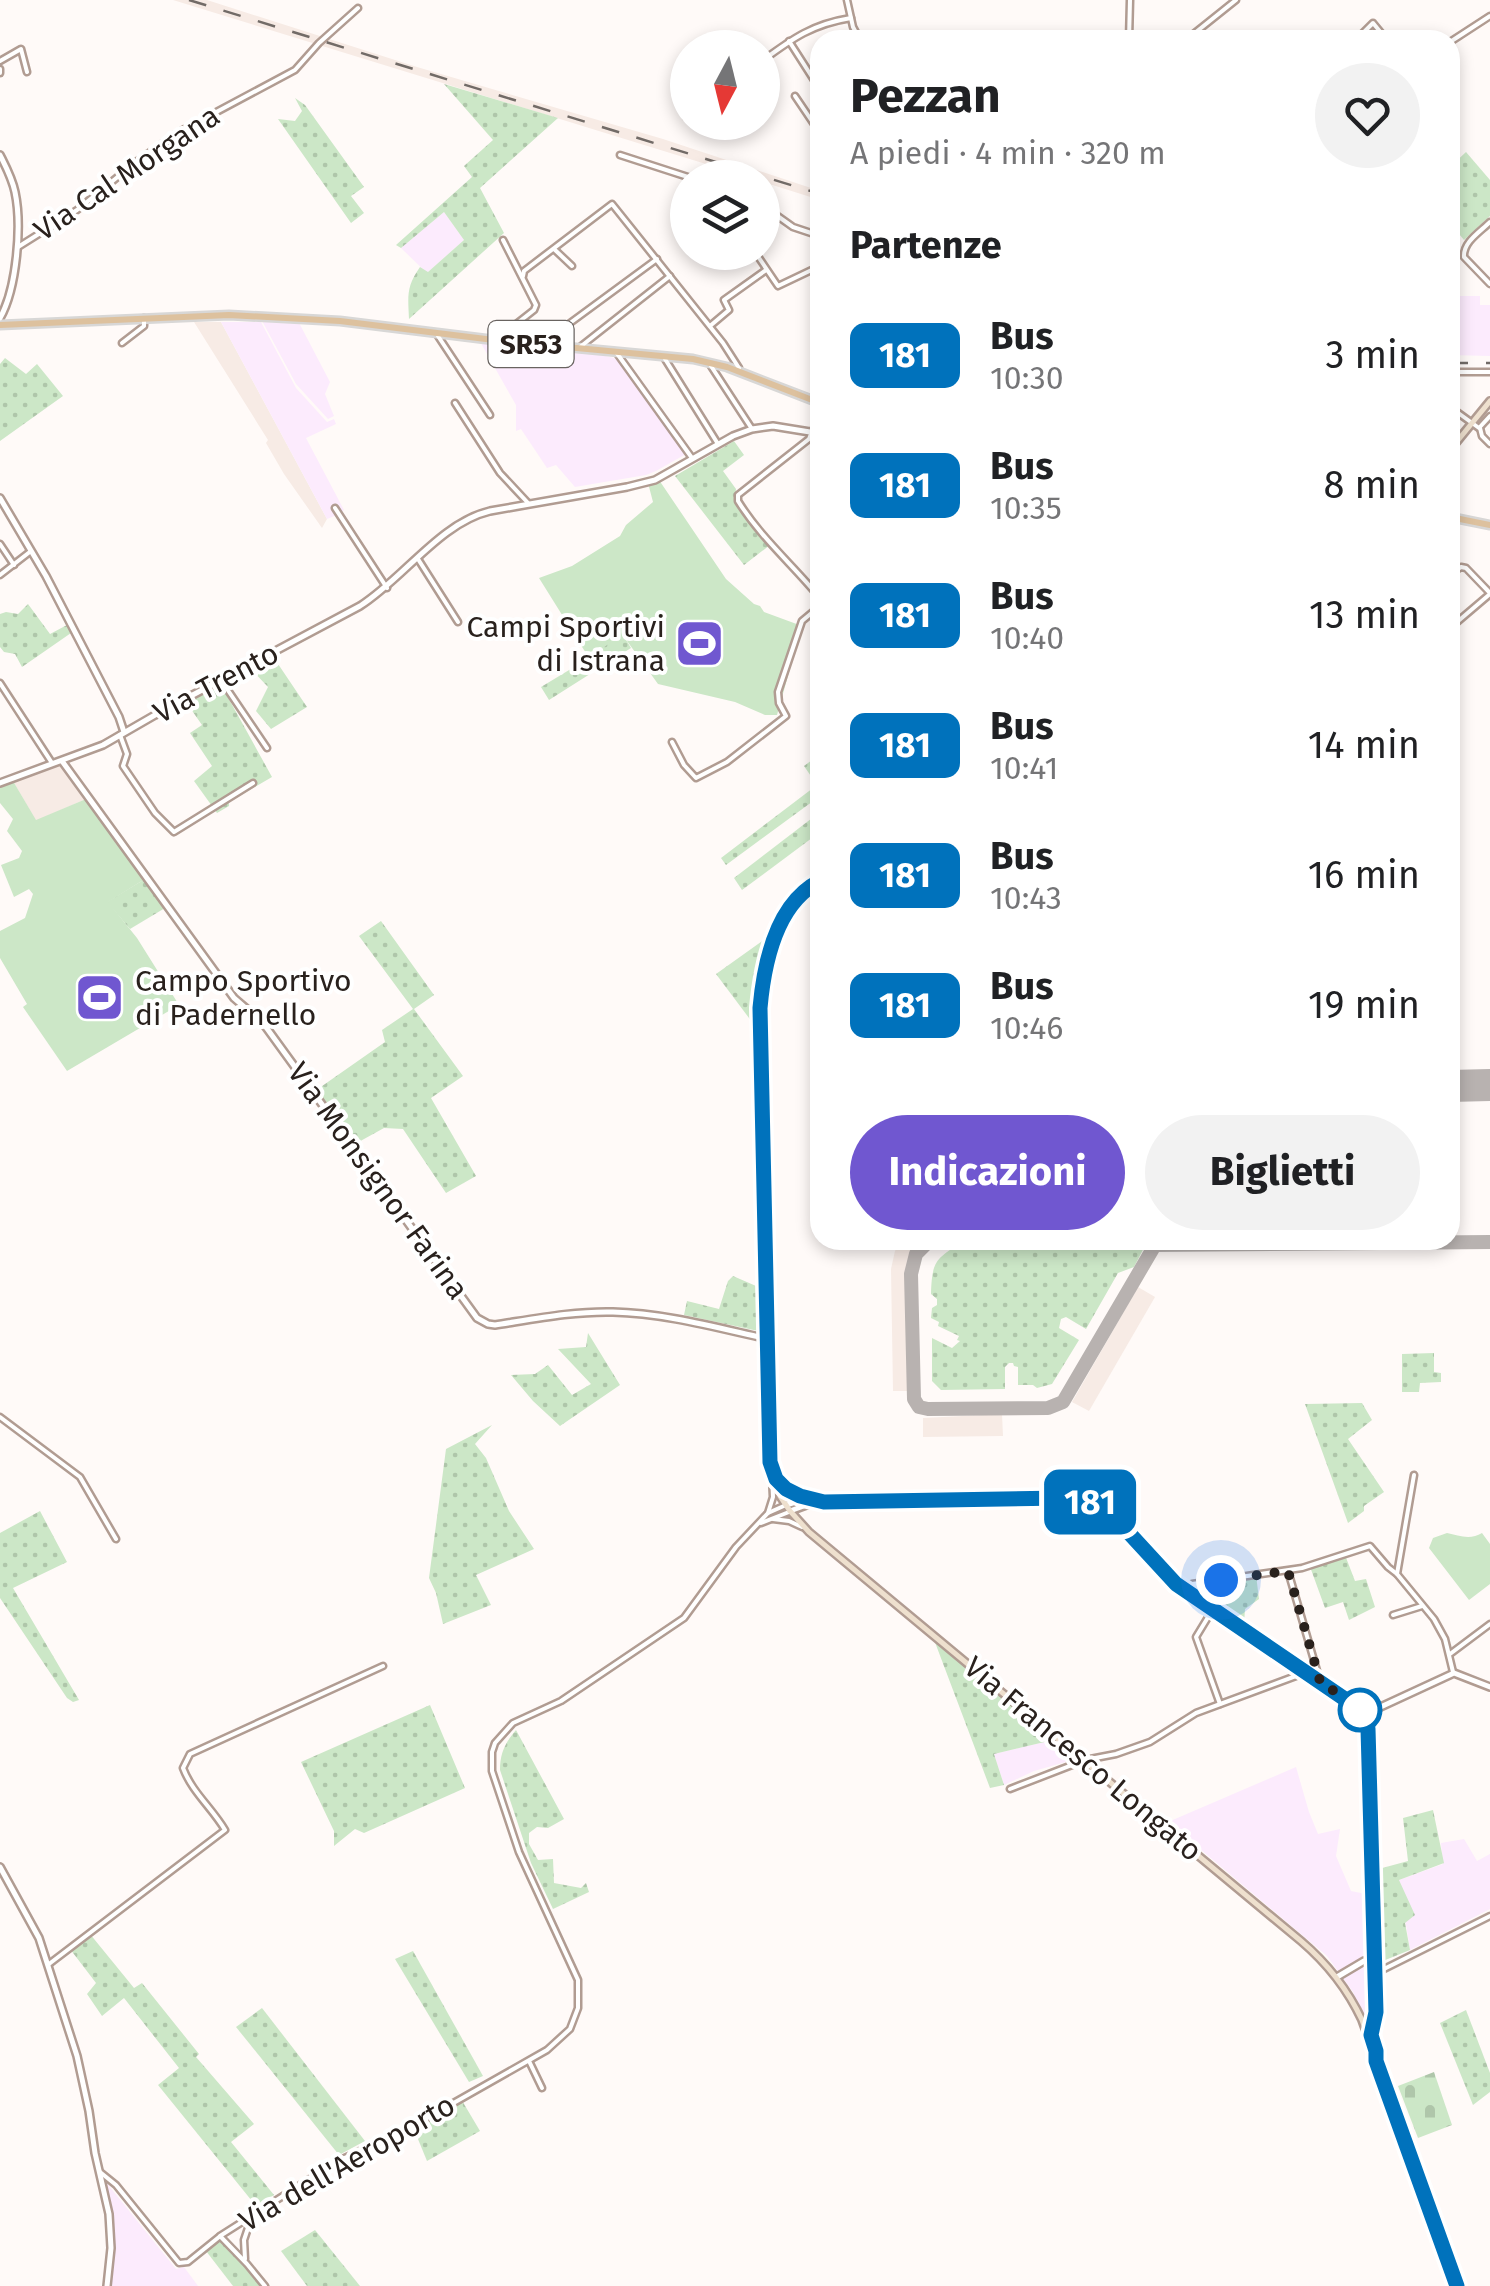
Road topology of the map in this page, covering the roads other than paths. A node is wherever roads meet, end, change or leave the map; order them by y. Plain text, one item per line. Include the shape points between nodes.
1 (847, 0) edge
2 (1130, 0) edge
3 (1236, 0) edge
4 (358, 8) dead end
5 (1488, 17) edge
6 (851, 18) junction
7 (1490, 29) edge
8 (810, 30) edge
9 (811, 30) edge
10 (856, 30) edge
11 (1129, 30) edge
12 (1198, 30) edge
13 (1460, 35) edge
14 (790, 41) junction
15 (780, 48) edge
16 (0, 61) edge
17 (27, 72) dead end
18 (810, 74) edge
19 (795, 96) dead end
20 (810, 118) edge
21 (0, 154) edge
22 (620, 155) dead end
23 (670, 171) edge
24 (780, 218) edge
25 (1490, 222) edge
26 (810, 233) edge
27 (503, 240) dead end
28 (554, 248) junction
29 (16, 252) junction
30 (657, 259) junction
31 (572, 266) dead end
32 (766, 270) joint
33 (810, 271) edge
34 (523, 276) junction
35 (670, 276) junction
36 (1490, 284) edge
37 (144, 318) junction
38 (1, 320) edge
39 (710, 326) junction
40 (437, 333) junction
41 (502, 341) junction
42 (122, 343) dead end
43 (548, 345) junction
44 (580, 348) junction
45 (616, 352) junction
46 (664, 357) junction
47 (710, 362) junction
48 (738, 372) junction
49 (1460, 372) edge
50 (1490, 372) edge
51 (810, 398) edge
52 (1490, 401) edge
53 (455, 403) dead end
54 (1460, 415) edge
55 (490, 416) dead end
56 (1490, 416) edge
57 (1472, 424) junction
58 (1480, 428) junction
59 (752, 429) junction
60 (810, 429) edge
61 (810, 438) edge
62 (1460, 438) edge
63 (718, 444) junction
64 (1490, 444) edge
65 (692, 459) junction
66 (0, 498) edge
67 (528, 504) junction
68 (335, 508) dead end
69 (1460, 518) edge
70 (1490, 525) edge
71 (0, 544) edge
72 (31, 551) junction
73 (418, 559) junction
74 (14, 565) junction
75 (1460, 568) edge
76 (0, 575) edge
77 (810, 586) edge
78 (386, 588) junction
79 (1490, 593) edge
80 (810, 614) edge
81 (1460, 619) edge
82 (458, 622) dead end
83 (221, 680) junction
84 (0, 683) edge
85 (122, 733) junction
86 (672, 742) dead end
87 (268, 748) dead end
88 (62, 761) junction
89 (52, 764) junction
90 (0, 783) edge
91 (253, 784) dead end
92 (810, 887) edge
93 (769, 1340) junction
94 (0, 1416) edge
95 (772, 1471) junction
96 (1414, 1475) dead end
97 (812, 1500) junction
98 (824, 1502) junction
99 (786, 1504) junction
100 (801, 1506) junction
101 (790, 1512) junction
102 (768, 1513) junction
103 (773, 1519) junction
104 (799, 1522) junction
105 (757, 1526) junction
106 (809, 1532) junction
107 (116, 1539) dead end
108 (1288, 1571) junction
109 (1398, 1574) junction
110 (1183, 1588) junction
111 (1423, 1606) junction
112 (1213, 1609) junction
113 (1394, 1615) dead end
114 (1490, 1624) edge
115 (1449, 1655) junction
116 (383, 1666) dead end
117 (1304, 1672) junction
118 (1454, 1673) junction
119 (1320, 1681) junction
120 (1490, 1687) edge
121 (1220, 1704) junction
122 (1369, 1716) junction
123 (1085, 1760) junction
124 (1010, 1789) dead end
125 (0, 1867) edge
126 (1490, 1916) edge
127 (1374, 1961) junction
128 (49, 1964) junction
129 (1374, 1974) junction
130 (1337, 1977) junction
131 (528, 2060) junction
132 (1376, 2061) junction
133 (542, 2088) dead end
134 (100, 2172) junction
135 (252, 2216) junction
136 (220, 2236) junction
137 (248, 2264) junction
138 (107, 2286) edge
139 (265, 2286) edge
140 (1457, 2286) edge

1 - 6 street
2 - 11 street
3 - 12 street
4 - 29 street, Via Cal Morgana via 295,70 179,132
5 - 7 street
5 - 13 street
6 - 9 street
6 - 10 street
8 - 14 street
14 - 15 street
14 - 18 street
16 - 17 street via 21,49
19 - 20 street
21 - 29 street via 16,193
22 - 23 street
24 - 26 street
25 - 36 street via 1463,253
27 - 34 street
28 - 30 street via 610,204
28 - 31 street
28 - 34 street
29 - 38 street
30 - 35 street
30 - 43 street via 551,336
32 - 33 street via 778,286
32 - 39 street via 724,300 730,310
34 - 41 street via 536,307
35 - 39 street
35 - 44 street
37 - 38 main road, SR53
37 - 40 main road, SR53 via 233,315
37 - 42 street via 144,326
39 - 48 street
40 - 41 main road, SR53
40 - 55 street
41 - 43 main road, SR53
43 - 44 main road, SR53
44 - 45 main road, SR53
45 - 46 main road, SR53
45 - 65 street
46 - 47 main road, SR53
46 - 63 street
47 - 48 main road, SR53
47 - 59 street
48 - 51 main road, SR53
49 - 50 street
52 - 57 main road
53 - 67 street
54 - 57 street
56 - 58 street
57 - 58 street
57 - 62 main road
58 - 64 street
59 - 60 street
59 - 63 street
61 - 77 street via 738,495 738,502
63 - 65 street
65 - 67 street via 641,484
66 - 72 street
67 - 73 street, Via Trento via 458,524
68 - 78 street
69 - 70 main road
71 - 74 street
72 - 74 street
72 - 85 street
73 - 78 street, Via Trento
73 - 82 street
74 - 76 street
75 - 79 street
78 - 83 street, Via Trento
79 - 81 street
80 - 86 street via 778,692 786,716 696,778
83 - 85 street, Via Trento
83 - 87 street
84 - 89 street
85 - 88 street, Via Trento
85 - 91 street via 123,766 174,832
88 - 89 street, Via Trento
88 - 93 street, Via Monsignor Farina via 478,1318 496,1324 617,1312
89 - 90 street, Via Trento
92 - 93 main road, Via Francesco Longato via 772,943 762,982
93 - 95 main road, Via Francesco Longato
94 - 107 street via 80,1477
95 - 97 street via 786,1489
95 - 99 main road, Via Francesco Longato
95 - 102 street
96 - 109 street
97 - 98 street
97 - 99 street
98 - 100 street
98 - 110 street via 1092,1502 1106,1508
99 - 101 main road, Via Francesco Longato
99 - 102 street
100 - 101 street
100 - 104 street
101 - 103 street
101 - 104 main road, Via Francesco Longato
102 - 105 street, Via dell'Aeroporto
103 - 105 street
103 - 106 street
104 - 106 main road, Via Francesco Longato
105 - 131 street, Via dell'Aeroporto via 677,1624 561,1702 513,1723 492,1752 508,1820 578,1980 570,2029
106 - 123 main road, Via Francesco Longato
108 - 109 street via 1370,1546
108 - 110 street
108 - 119 street
109 - 111 street
110 - 112 street
111 - 113 street
111 - 115 street
112 - 117 street
112 - 121 street via 1196,1638
114 - 115 street
115 - 118 street
116 - 128 street via 190,1754 183,1768 190,1786 226,1830
117 - 119 street
117 - 121 street
118 - 120 street
118 - 122 street
119 - 122 street
121 - 123 street via 1150,1742
122 - 127 street
123 - 124 street
123 - 130 main road, Via Francesco Longato
125 - 128 street
126 - 129 street
127 - 129 street
127 - 130 street
128 - 134 street via 78,2056
129 - 132 street
130 - 132 main road, Via Francesco Longato
131 - 133 street
131 - 135 street, Via dell'Aeroporto via 338,2161
132 - 140 main road, Via Francesco Longato
134 - 136 street via 179,2264
134 - 138 street via 111,2236
135 - 136 street, Via dell'Aeroporto
135 - 137 street via 244,2240
136 - 137 street, Via dell'Aeroporto
137 - 139 street, Via dell'Aeroporto

